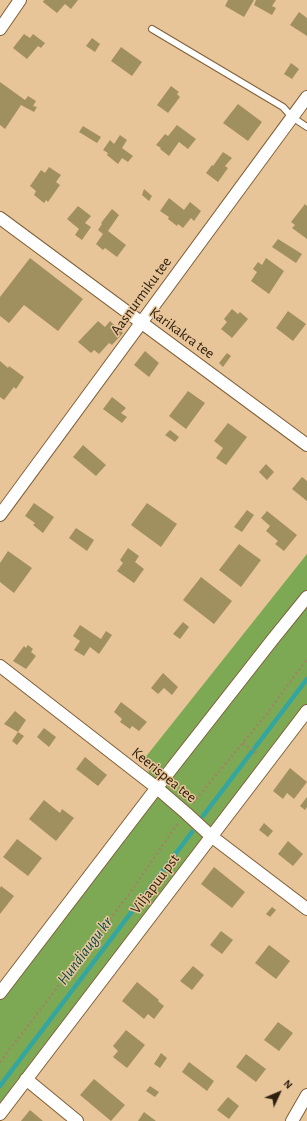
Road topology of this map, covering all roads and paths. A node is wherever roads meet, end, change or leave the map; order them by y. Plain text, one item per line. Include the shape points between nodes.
1 (20, 0) edge
2 (0, 29) edge
3 (152, 29) dead end
4 (307, 97) edge
5 (292, 117) junction
6 (307, 127) edge
7 (0, 218) edge
8 (141, 322) junction
9 (307, 445) edge
10 (0, 515) edge
11 (307, 597) edge
12 (307, 659) edge
13 (0, 666) edge
14 (307, 712) edge
15 (244, 743) junction
16 (260, 755) dead end
17 (157, 788) junction
18 (186, 813) junction
19 (211, 836) junction
20 (307, 909) edge
21 (0, 993) edge
22 (0, 1062) edge
23 (26, 1079) junction
24 (307, 1095) edge
25 (0, 1114) edge
26 (77, 1121) edge
27 (292, 1121) edge

1 - 2 street
3 - 5 lane via 284,107
4 - 5 street, Aasnurmiku tee
5 - 6 lane
5 - 8 street, Aasnurmiku tee
7 - 8 street, Karikakra tee
8 - 9 street, Karikakra tee
8 - 10 street, Aasnurmiku tee
11 - 17 street
12 - 15 path
13 - 17 street, Keerispea tee
14 - 19 street, Viljapuu pst
15 - 16 path
15 - 18 path
17 - 18 street, Keerispea tee
17 - 21 street
18 - 19 street, Keerispea tee
18 - 22 path via 130,893
19 - 20 street, Keerispea tee
19 - 23 street, Viljapuu pst
23 - 25 street, Viljapuu pst
23 - 26 street
24 - 27 street

